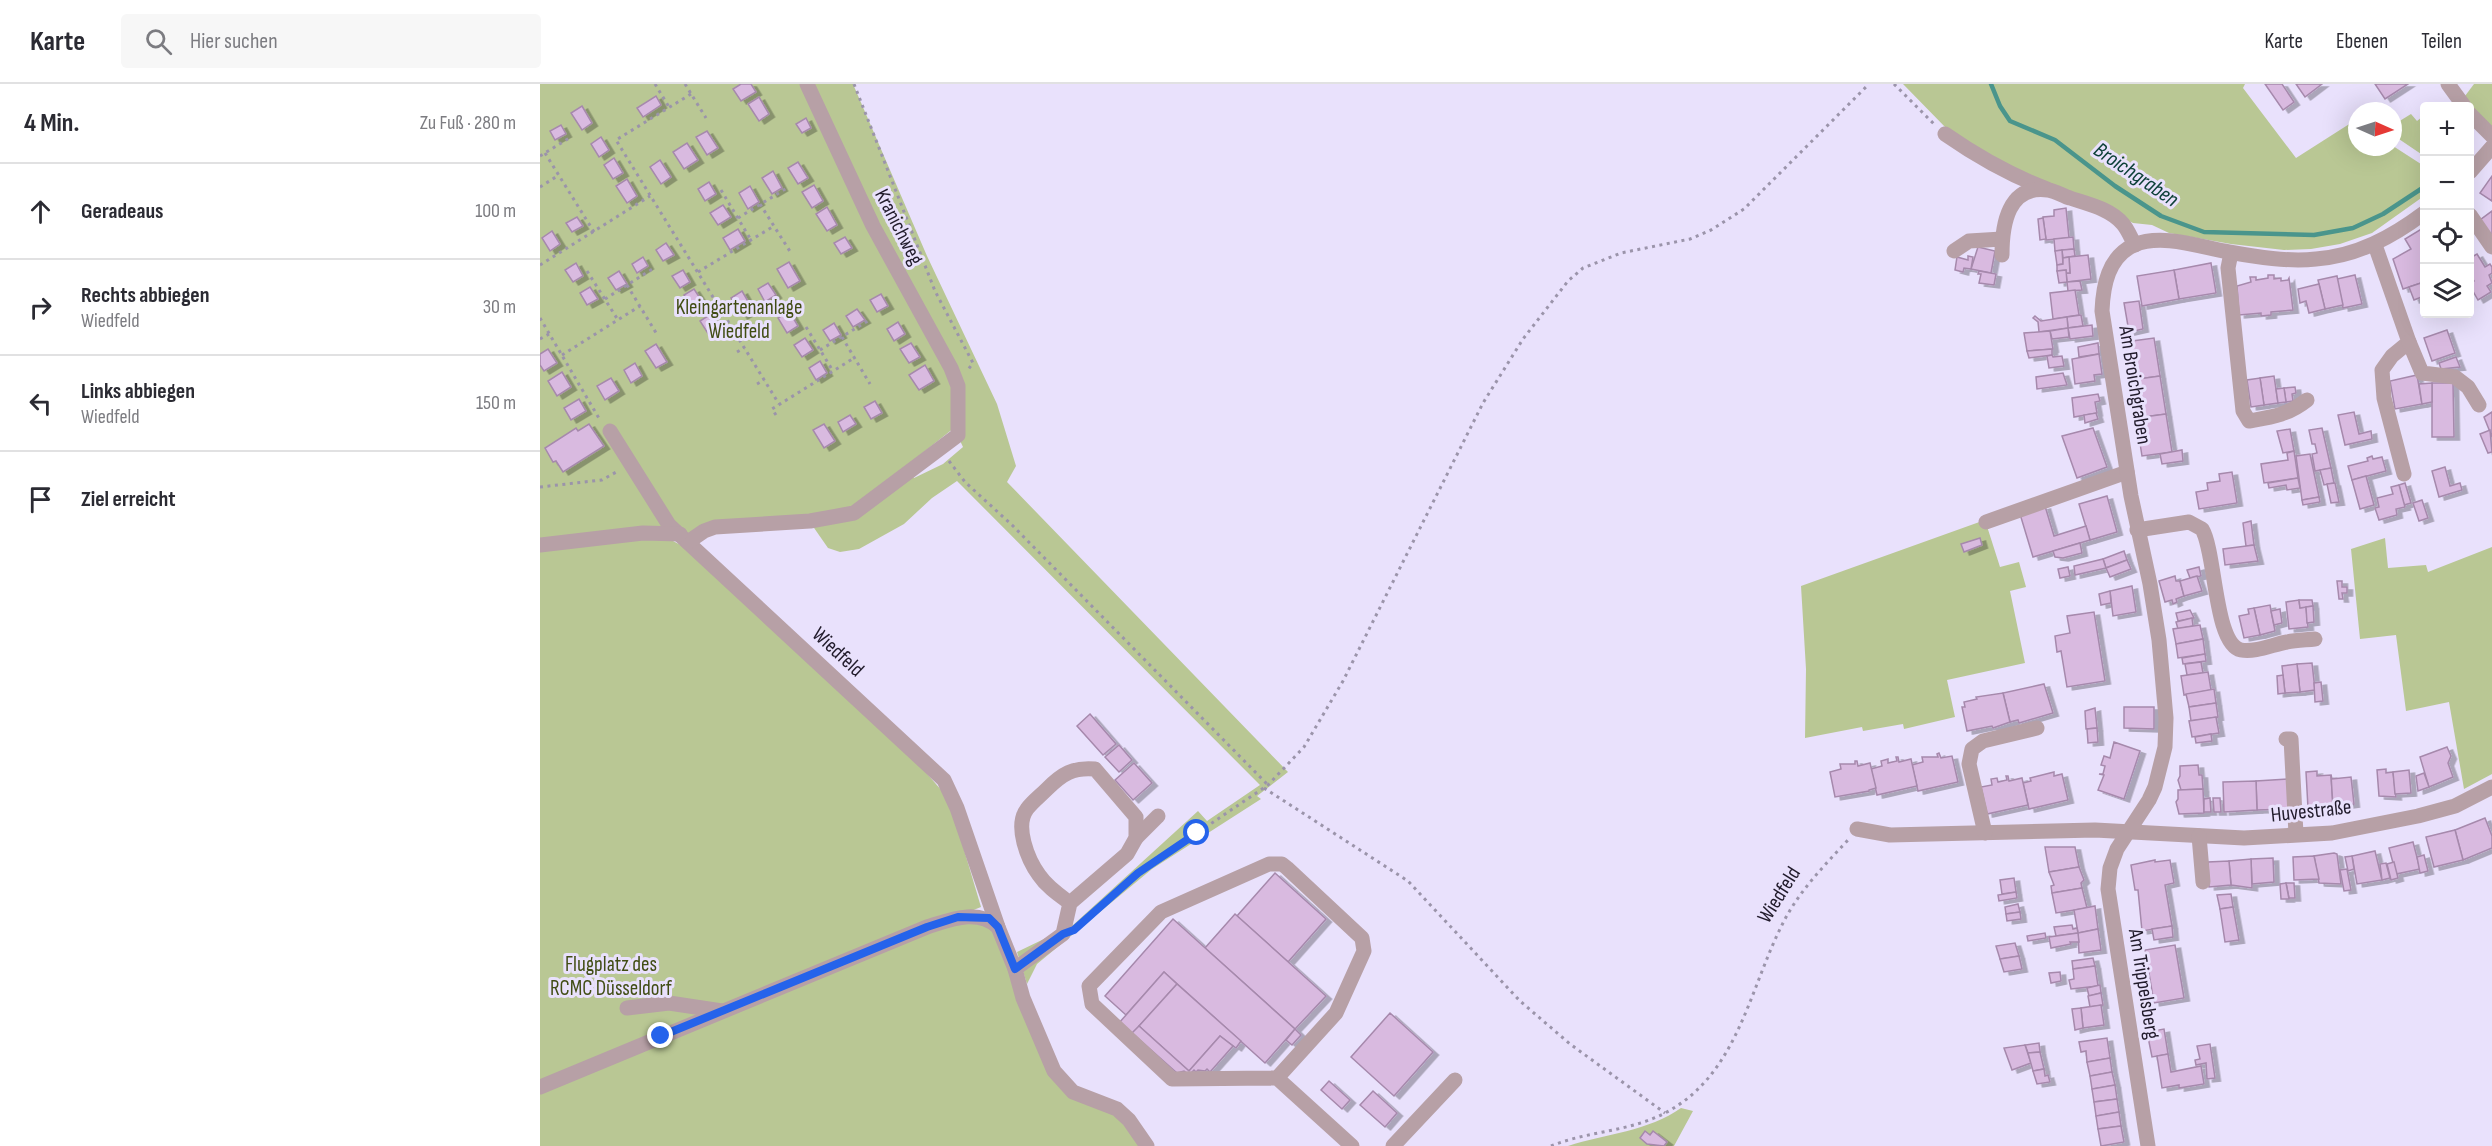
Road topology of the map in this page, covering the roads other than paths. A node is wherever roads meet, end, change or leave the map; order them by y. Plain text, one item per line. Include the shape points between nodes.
1 (807, 84) edge
2 (2448, 84) edge
3 (2461, 102) edge
4 (2474, 119) edge
5 (1945, 134) road end
6 (2492, 136) edge
7 (2492, 147) edge
8 (2474, 167) edge
9 (2047, 189) junction
10 (2420, 216) edge
11 (2474, 222) edge
12 (2135, 245) junction
13 (2375, 245) junction
14 (2492, 247) edge
15 (1954, 251) dead end
16 (2231, 253) junction
17 (2409, 342) junction
18 (2307, 400) dead end
19 (2479, 405) dead end
20 (610, 431) road end
21 (2127, 472) junction
22 (2404, 474) dead end
23 (1986, 522) dead end
24 (2137, 530) junction
25 (684, 538) junction
26 (540, 544) edge
27 (2315, 639) dead end
28 (2037, 728) dead end
29 (2286, 739) dead end
30 (2492, 788) edge
31 (1158, 816) dead end
32 (1857, 829) road end
33 (1985, 833) junction
34 (2127, 833) junction
35 (2296, 834) junction
36 (2199, 836) junction
37 (1136, 838) junction
38 (2203, 882) dead end
39 (1070, 903) junction
40 (998, 927) junction
41 (1015, 969) junction
42 (627, 1008) dead end
43 (722, 1011) junction
44 (1277, 1078) junction
45 (1455, 1080) dead end
46 (540, 1087) edge
47 (1147, 1146) edge
48 (1352, 1146) edge
49 (1393, 1146) edge
50 (2148, 1146) edge

1 - 25 street, Kranichweg via 873,226 951,368 958,386 958,435 854,513 715,527
2 - 3 street
4 - 6 street
5 - 9 street via 2009,174
7 - 8 street
9 - 12 street via 2096,206 2123,224
9 - 15 street via 2026,193 2009,209 2002,247 1970,241
10 - 13 street
11 - 14 street
12 - 16 street via 2173,242
12 - 21 street, Am Broichgraben via 2120,254 2108,272 2102,311
13 - 16 street via 2316,259
13 - 17 street
16 - 18 street via 2228,268 2242,411 2249,421 2262,419 2292,412
17 - 19 street via 2422,373 2455,377 2468,387
17 - 22 street via 2382,370 2384,398
20 - 25 street, Wiedfeld via 669,525
21 - 23 street
21 - 24 street, Am Broichgraben
24 - 27 street via 2189,522 2202,529 2226,636 2235,648 2247,650
24 - 34 street, Am Broichgraben via 2159,640 2165,747 2152,793
25 - 26 street via 643,533
25 - 40 street, Wiedfeld via 944,780
28 - 33 street via 1983,741 1972,749 1969,764
29 - 35 street via 2291,739
30 - 35 street, Huvestraße via 2455,806 2418,816 2332,833
31 - 37 street
32 - 33 street via 1890,835
33 - 34 street
34 - 36 street, Huvestraße
34 - 50 street, Am Trippelsberg via 2113,858 2108,889
35 - 36 street, Huvestraße
36 - 38 street
37 - 39 street via 1127,854
37 - 39 street via 1136,817 1095,769 1079,768 1061,775 1025,810 1022,824 1026,849 1039,875
39 - 41 street via 1063,934
40 - 41 street, Wiedfeld
40 - 43 street via 989,918 974,916 943,922
41 - 47 street, Wiedfeld via 1023,998 1059,1078 1073,1092 1117,1109
42 - 43 street via 669,1002
43 - 46 street
44 - 44 street via 1336,1013 1364,951 1362,938 1277,863 1161,912 1089,986 1092,1004 1172,1079
44 - 48 street
45 - 49 street

